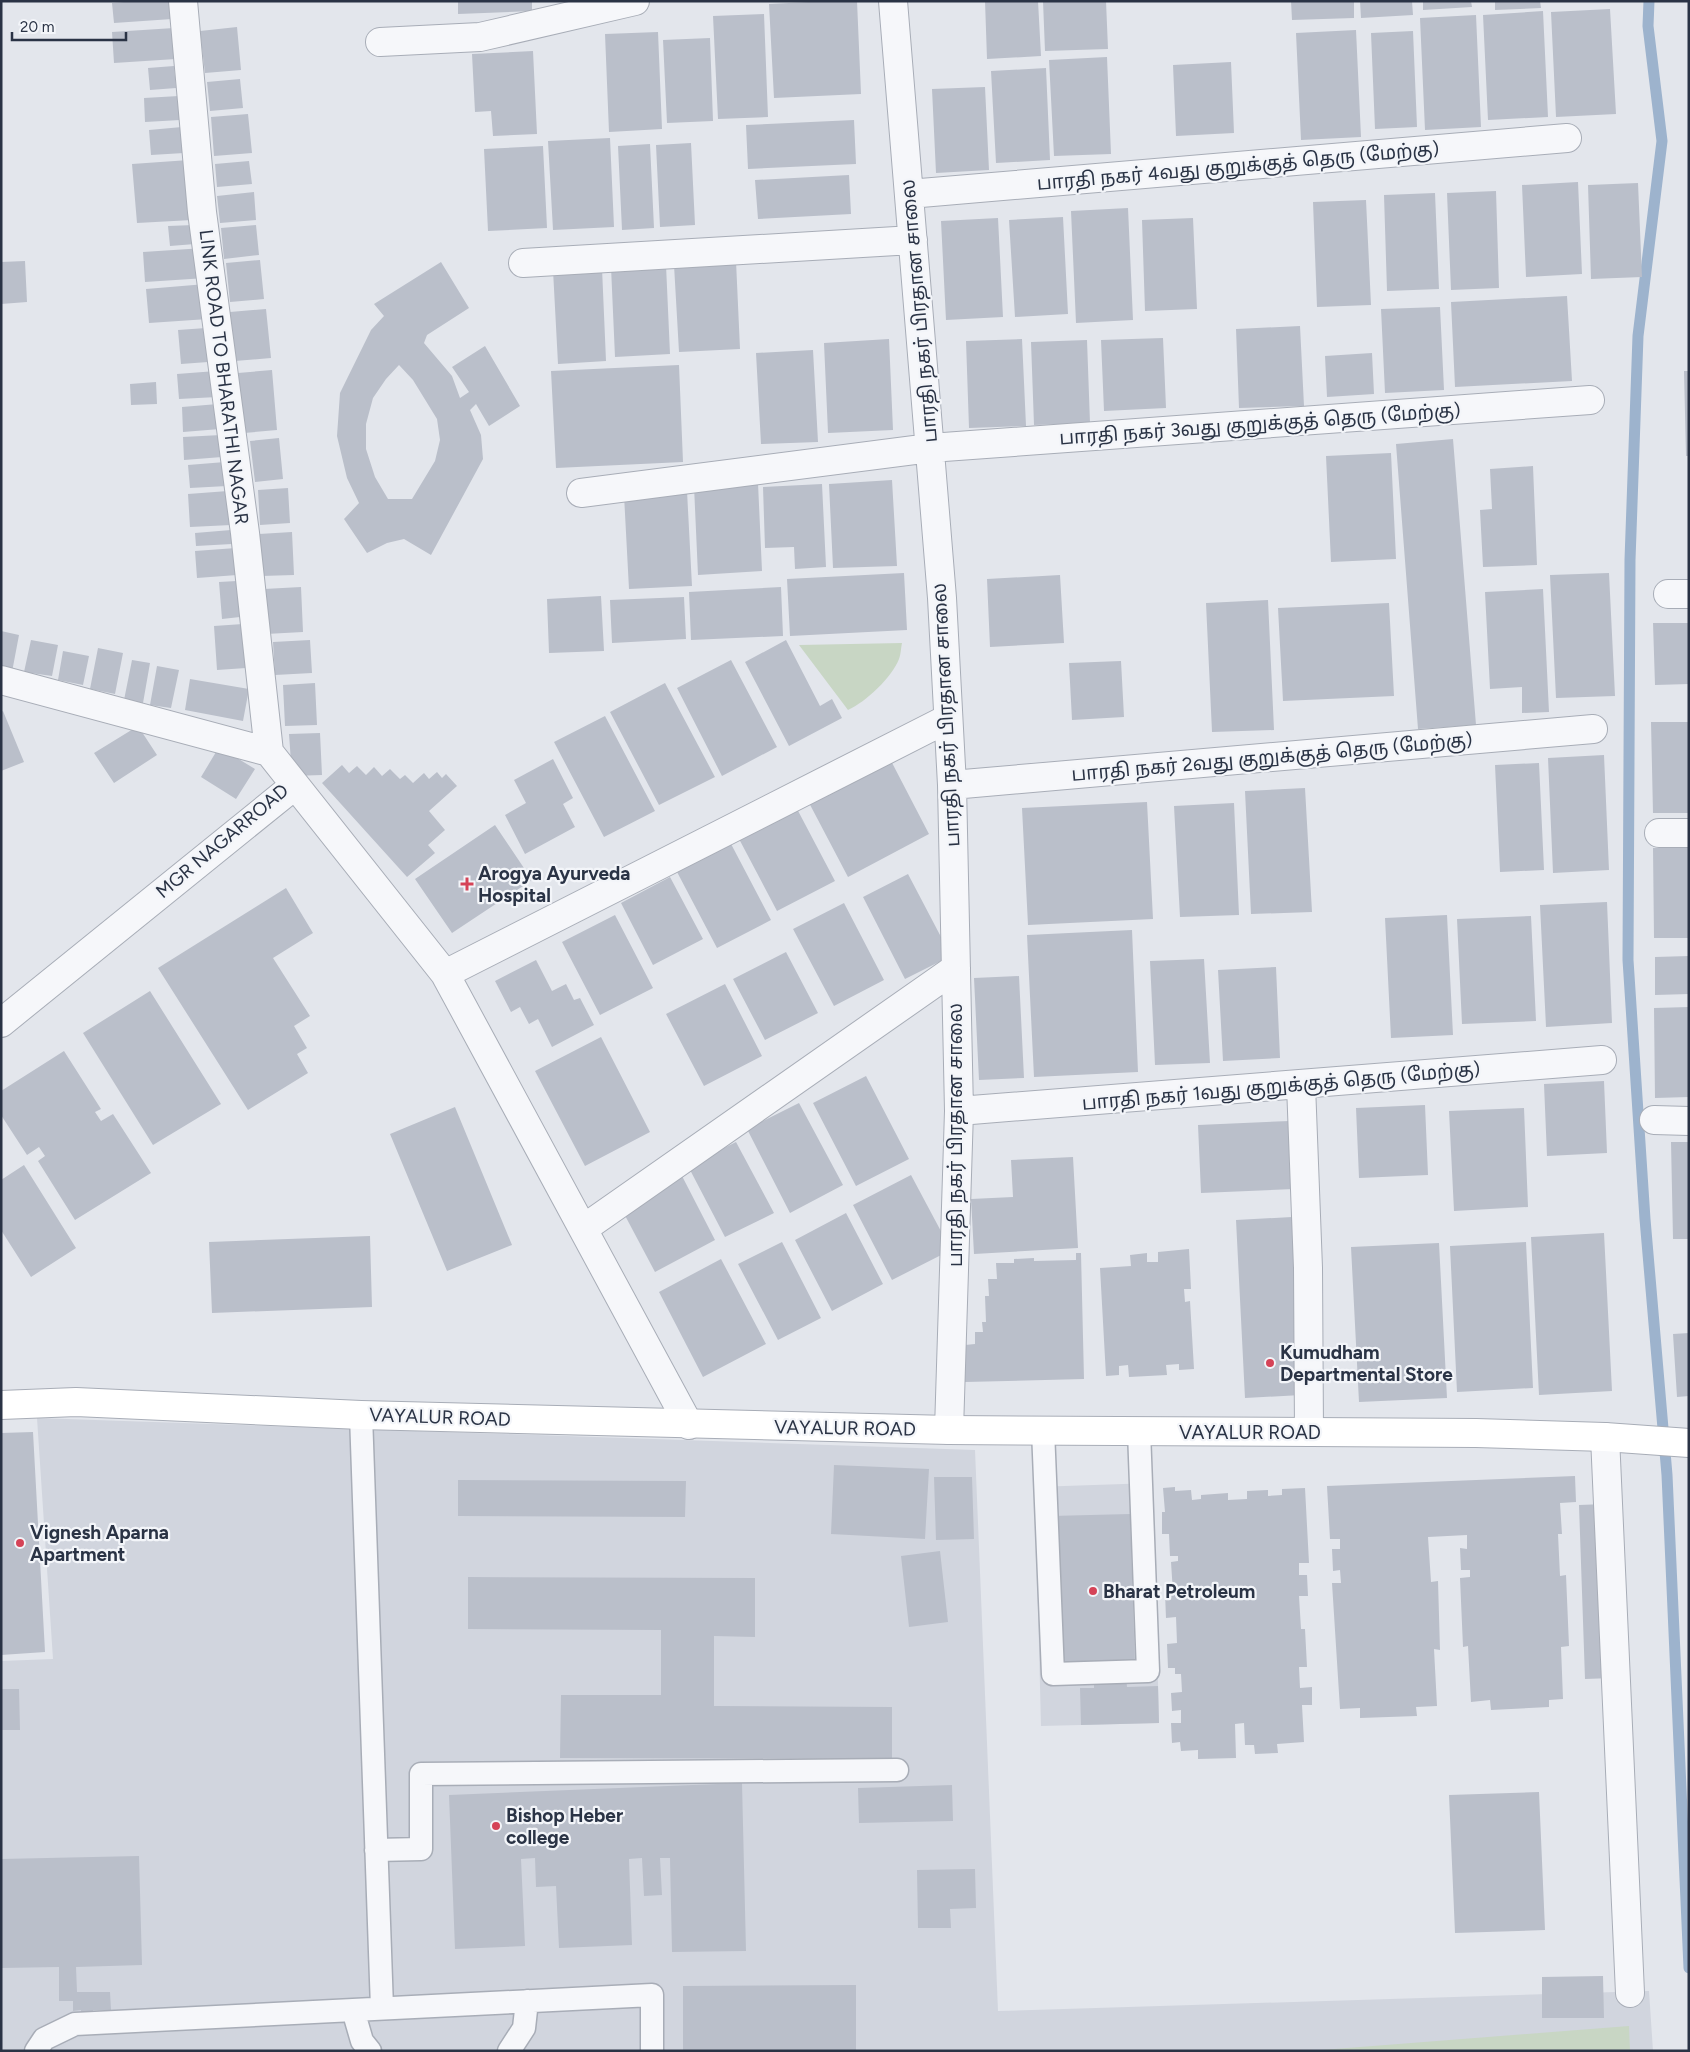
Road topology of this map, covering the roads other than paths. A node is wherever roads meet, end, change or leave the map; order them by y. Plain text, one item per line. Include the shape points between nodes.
1 (183, 1) edge
2 (635, 1) edge
3 (893, 1) edge
4 (380, 42) dead end
5 (1567, 138) dead end
6 (910, 194) junction
7 (913, 240) junction
8 (523, 263) dead end
9 (1590, 400) dead end
10 (930, 448) junction
11 (581, 493) dead end
12 (1, 680) edge
13 (947, 719) junction
14 (1593, 729) dead end
15 (269, 752) junction
16 (952, 785) junction
17 (294, 786) junction
18 (1659, 832) dead end
19 (1689, 833) edge
20 (956, 968) junction
21 (445, 974) junction
22 (1, 1023) edge
23 (1602, 1060) dead end
24 (1301, 1085) junction
25 (959, 1111) junction
26 (1654, 1120) dead end
27 (1689, 1121) edge
28 (583, 1229) junction
29 (1, 1405) edge
30 (361, 1415) junction
31 (689, 1425) junction
32 (949, 1430) junction
33 (1043, 1430) junction
34 (1139, 1431) junction
35 (1309, 1432) junction
36 (1613, 1438) junction
37 (1689, 1443) edge
38 (897, 1770) dead end
39 (376, 1850) junction
40 (1630, 1993) dead end
41 (527, 2001) junction
42 (382, 2008) junction
43 (352, 2010) junction
44 (36, 2051) edge
45 (370, 2051) edge
46 (509, 2051) edge
47 (652, 2051) edge

1 - 15 street, LINK ROAD TO BHARATHI NAGAR via 202,212 245,533
2 - 4 street via 480,37
3 - 6 street, பாரதி நகர் பிரதான சாலை
5 - 6 street, பாரதி நகர் 4வது குறுக்குத் தெரு (மேற்கு)
6 - 7 street, பாரதி நகர் பிரதான சாலை
7 - 8 street
7 - 10 street, பாரதி நகர் பிரதான சாலை
9 - 10 street, பாரதி நகர் 3வது குறுக்குத் தெரு (மேற்கு)
10 - 11 street, பாரதி நகர் 3வது குறுக்குத் தெரு (மேற்கு)
10 - 13 street, பாரதி நகர் பிரதான சாலை via 942,598
12 - 15 street
13 - 16 street, பாரதி நகர் பிரதான சாலை
13 - 21 street
14 - 16 street, பாரதி நகர் 2வது குறுக்குத் தெரு (மேற்கு)
15 - 17 street, MGR NAGARROAD
16 - 20 street, பாரதி நகர் பிரதான சாலை
17 - 21 street
17 - 22 street, MGR NAGARROAD
18 - 19 street
20 - 25 street, பாரதி நகர் பிரதான சாலை
20 - 28 street
21 - 28 street
23 - 24 street, பாரதி நகர் 1வது குறுக்குத் தெரு (மேற்கு)
24 - 25 street, பாரதி நகர் 1வது குறுக்குத் தெரு (மேற்கு)
24 - 35 street via 1308,1268
25 - 32 street, பாரதி நகர் பிரதான சாலை
26 - 27 street
28 - 31 street
29 - 30 main road, VAYALUR ROAD via 76,1402
30 - 31 main road, VAYALUR ROAD
30 - 39 lane
31 - 32 main road, VAYALUR ROAD
32 - 33 main road, VAYALUR ROAD
33 - 34 main road, VAYALUR ROAD
33 - 34 lane via 1053,1674 1148,1671
34 - 35 main road, VAYALUR ROAD
35 - 36 main road, VAYALUR ROAD
36 - 37 main road, VAYALUR ROAD
36 - 40 street
38 - 39 lane via 421,1774 421,1849
39 - 42 lane
41 - 42 lane
41 - 46 lane via 524,2028
41 - 47 lane via 652,1995
42 - 43 lane
43 - 44 lane via 75,2024 44,2039
43 - 45 lane via 362,2041

